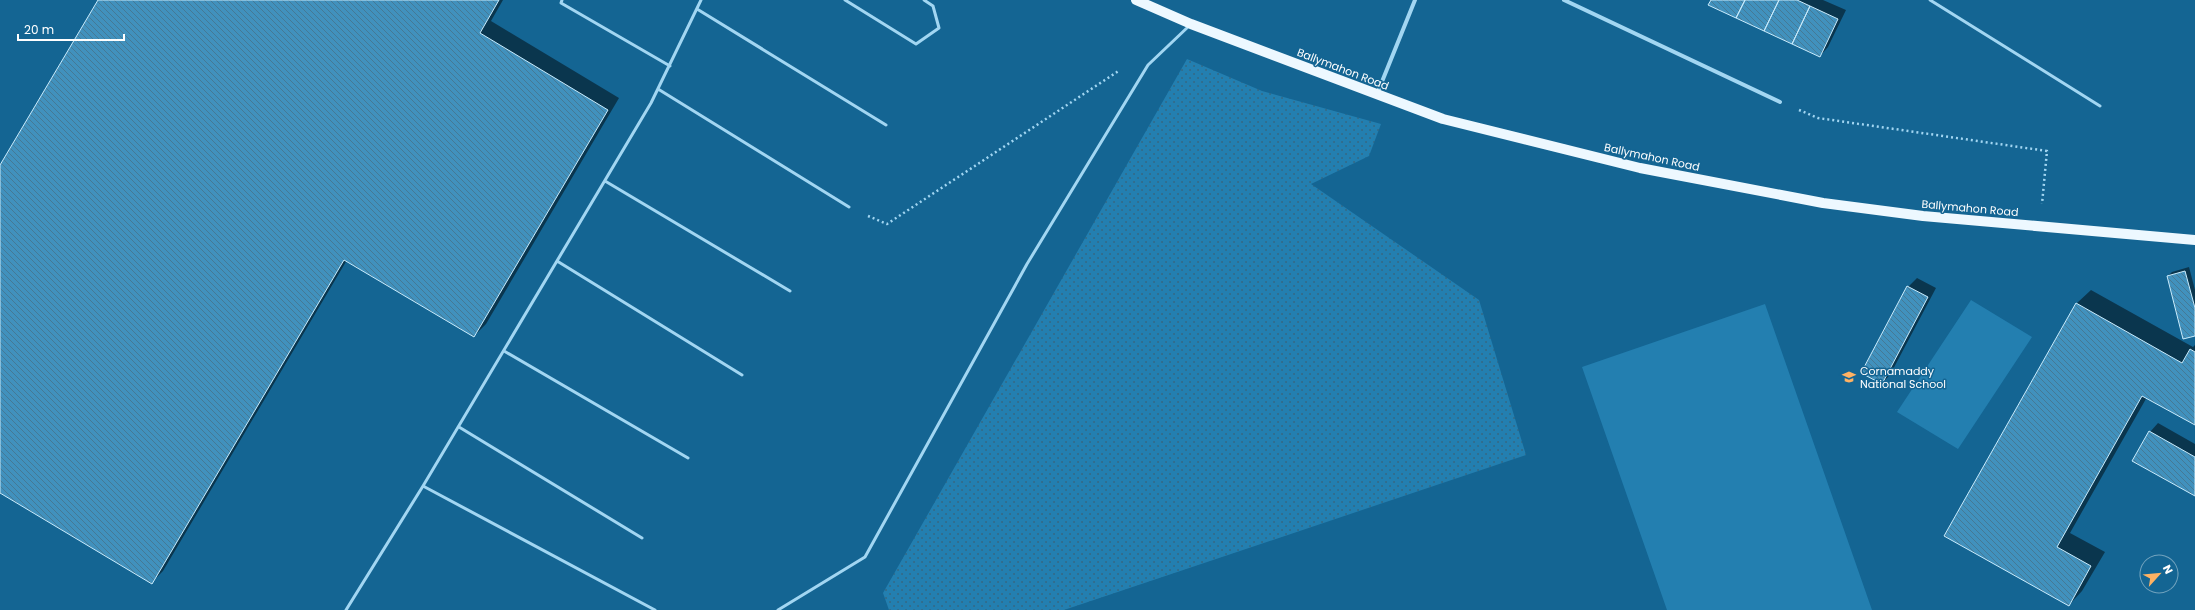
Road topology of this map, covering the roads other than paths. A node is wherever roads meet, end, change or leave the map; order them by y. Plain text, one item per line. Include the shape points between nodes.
1 (562, 0) edge
2 (702, 0) edge
3 (845, 0) edge
4 (924, 0) edge
5 (1136, 0) edge
6 (1415, 0) edge
7 (1564, 0) edge
8 (1930, 0) edge
9 (697, 8) junction
10 (1191, 24) junction
11 (670, 66) junction
12 (658, 89) junction
13 (1377, 95) junction
14 (1780, 102) road end
15 (2100, 106) dead end
16 (886, 125) dead end
17 (605, 181) junction
18 (849, 207) road end
19 (2192, 239) edge
20 (558, 261) junction
21 (790, 291) dead end
22 (504, 351) junction
23 (742, 375) dead end
24 (459, 427) junction
25 (688, 458) dead end
26 (423, 486) junction
27 (642, 538) dead end
28 (346, 610) edge
29 (655, 610) edge
30 (778, 610) edge

1 - 11 lane via 560,3
2 - 9 lane
3 - 4 lane via 916,44 939,28 933,6
5 - 10 main road, Ballymahon Road
6 - 13 street
7 - 14 street
8 - 15 lane
9 - 11 lane
9 - 16 lane
10 - 13 main road, Ballymahon Road
10 - 30 lane via 1148,65 1027,264 865,557
11 - 12 lane
12 - 17 lane
12 - 18 lane
13 - 19 main road, Ballymahon Road via 1443,119 1640,168 1823,203 1923,216
17 - 20 lane
17 - 21 lane
20 - 22 lane
20 - 23 lane
22 - 24 lane
22 - 25 lane
24 - 26 lane
24 - 27 lane
26 - 28 lane
26 - 29 lane

